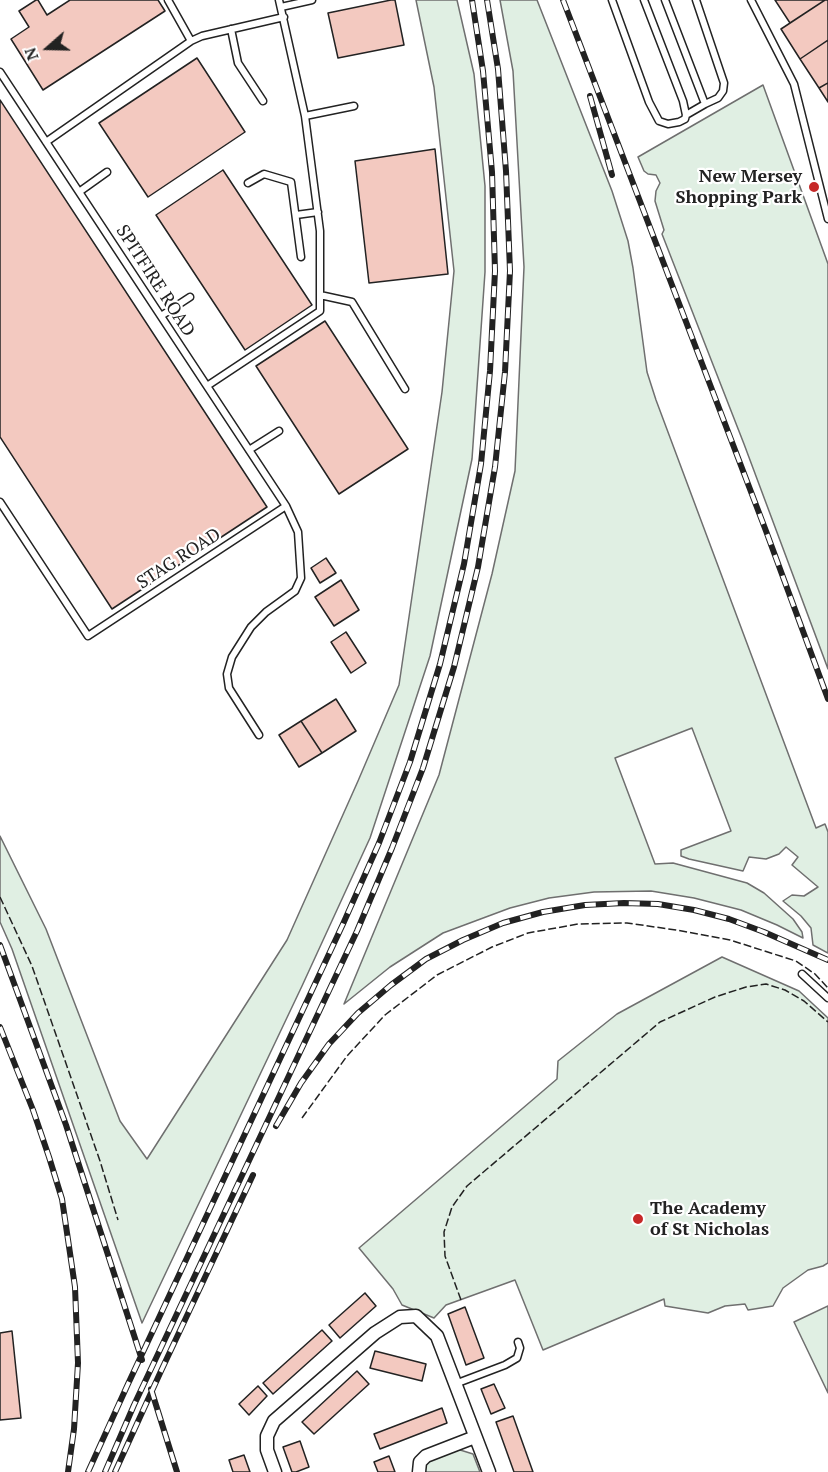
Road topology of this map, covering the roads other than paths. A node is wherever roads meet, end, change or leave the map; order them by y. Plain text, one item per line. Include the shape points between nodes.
1 (168, 0) edge
2 (312, 0) edge
3 (612, 0) edge
4 (644, 0) edge
5 (665, 0) edge
6 (696, 0) edge
7 (751, 0) edge
8 (280, 4) edge
9 (284, 17) junction
10 (231, 29) junction
11 (191, 41) junction
12 (0, 72) edge
13 (263, 101) dead end
14 (705, 104) junction
15 (354, 106) dead end
16 (686, 115) junction
17 (305, 116) junction
18 (46, 142) junction
19 (107, 172) dead end
20 (248, 183) dead end
21 (79, 192) junction
22 (318, 212) junction
23 (296, 215) junction
24 (828, 219) edge
25 (301, 258) dead end
26 (320, 295) junction
27 (190, 297) dead end
28 (160, 316) junction
29 (207, 386) junction
30 (405, 389) dead end
31 (279, 430) dead end
32 (249, 450) junction
33 (0, 502) edge
34 (286, 506) junction
35 (259, 735) dead end
36 (802, 974) dead end
37 (828, 998) edge
38 (518, 1342) dead end
39 (455, 1384) junction
40 (475, 1437) junction
41 (275, 1472) edge
42 (419, 1472) edge
43 (489, 1472) edge

1 - 11 lane
2 - 8 lane
3 - 16 lane via 659,121 679,122
4 - 16 lane
5 - 14 lane
6 - 14 lane via 724,83 718,98
7 - 24 lane via 794,84
8 - 9 lane
9 - 10 lane
9 - 17 lane
10 - 11 lane
10 - 13 lane via 238,63
11 - 18 lane
12 - 18 lane, SPITFIRE ROAD
14 - 16 lane
15 - 17 lane
17 - 22 lane
18 - 21 lane, SPITFIRE ROAD
19 - 21 lane
20 - 23 lane via 264,174 291,182
21 - 28 lane, SPITFIRE ROAD
22 - 23 lane
22 - 26 lane
23 - 25 lane
26 - 29 lane via 320,311
26 - 30 lane via 352,302
27 - 28 lane
28 - 29 lane, SPITFIRE ROAD
29 - 32 lane, SPITFIRE ROAD
31 - 32 lane
32 - 34 lane, SPITFIRE ROAD
33 - 34 lane, STAG ROAD via 88,636
34 - 35 lane, SPITFIRE ROAD via 298,532 301,578 295,591 251,627 232,657 227,674 228,688
36 - 37 lane
38 - 39 lane via 517,1358
39 - 40 street
39 - 41 street via 437,1336 416,1316 400,1317 375,1333 274,1421 267,1436 267,1450
40 - 42 street via 426,1456 420,1462
40 - 43 street

